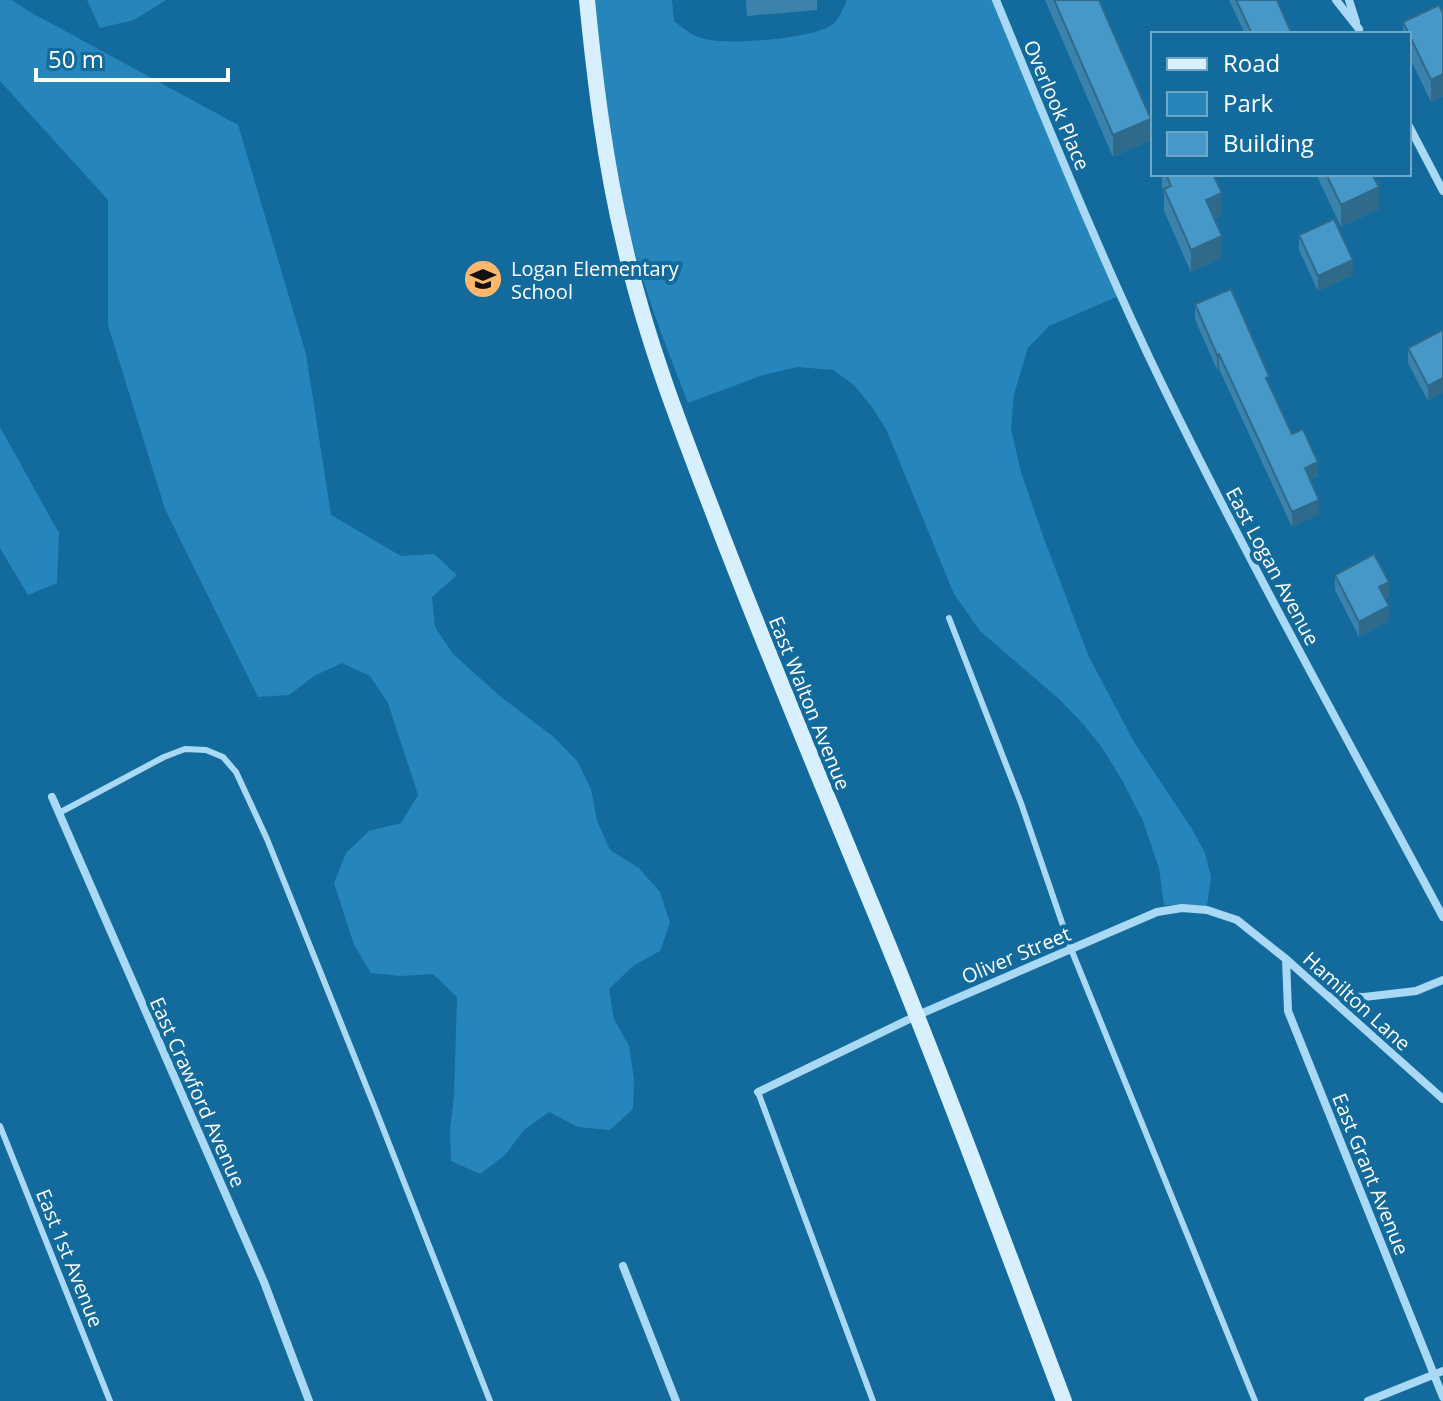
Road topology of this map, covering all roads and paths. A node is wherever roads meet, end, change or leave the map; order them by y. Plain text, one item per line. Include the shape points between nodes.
1 (587, 0) edge
2 (996, 0) edge
3 (1336, 0) edge
4 (1349, 0) edge
5 (1360, 32) edge
6 (1411, 130) edge
7 (1443, 191) edge
8 (1089, 223) joint
9 (949, 618) dead end
10 (52, 797) dead end
11 (59, 813) junction
12 (1443, 917) edge
13 (1071, 949) junction
14 (1286, 959) junction
15 (1443, 980) edge
16 (1327, 996) junction
17 (918, 1015) junction
18 (758, 1092) joint
19 (1443, 1099) edge
20 (0, 1126) edge
21 (623, 1266) dead end
22 (1438, 1372) edge
23 (1443, 1397) edge
24 (110, 1401) edge
25 (309, 1401) edge
26 (490, 1401) edge
27 (676, 1401) edge
28 (873, 1401) edge
29 (1064, 1401) edge
30 (1255, 1401) edge
31 (1368, 1401) edge

1 - 17 main road, East Walton Avenue via 611,184 672,405
2 - 8 street, Overlook Place
3 - 5 street
4 - 5 street
6 - 7 street
8 - 12 street, East Logan Avenue via 1216,492
9 - 13 lane
10 - 11 street, East Crawford Avenue
11 - 25 street, East Crawford Avenue via 264,1282
11 - 26 lane via 185,749 223,757 236,772
13 - 14 street, Oliver Street via 1157,912 1182,908 1237,920
13 - 17 street, Oliver Street
13 - 30 lane
14 - 16 street, Hamilton Lane
14 - 22 street, East Grant Avenue via 1288,1011
15 - 16 street via 1416,991
16 - 19 street, Hamilton Lane
17 - 18 street, Oliver Street
17 - 29 main road, East Walton Avenue
18 - 28 lane
20 - 24 lane, East 1st Avenue
21 - 27 street
22 - 23 street, East Grant Avenue
22 - 31 street

